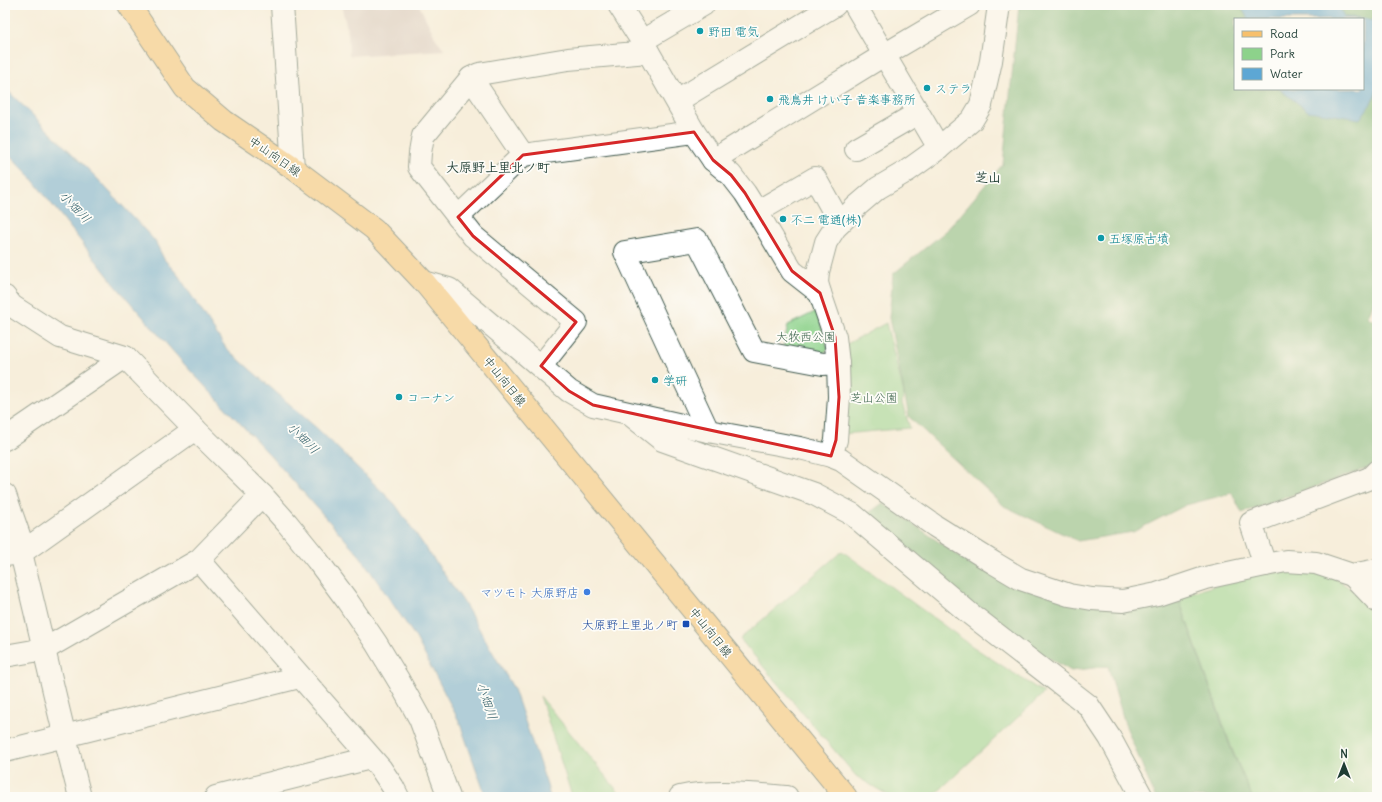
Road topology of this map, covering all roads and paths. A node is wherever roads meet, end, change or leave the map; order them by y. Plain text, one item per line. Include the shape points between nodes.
1 (129, 5) edge
2 (282, 5) edge
3 (619, 5) edge
4 (703, 5) edge
5 (836, 5) edge
6 (855, 5) edge
7 (969, 5) edge
8 (999, 5) edge
9 (645, 46) junction
10 (884, 55) junction
11 (471, 78) junction
12 (677, 101) junction
13 (918, 113) junction
14 (694, 132) junction
15 (939, 148) junction
16 (856, 149) dead end
17 (523, 155) junction
18 (713, 160) junction
19 (293, 168) junction
20 (757, 212) junction
21 (458, 217) junction
22 (840, 223) junction
23 (424, 282) junction
24 (820, 293) junction
25 (5, 298) edge
26 (125, 356) junction
27 (838, 363) junction
28 (541, 366) junction
29 (628, 413) junction
30 (195, 430) junction
31 (708, 431) junction
32 (5, 439) edge
33 (831, 456) junction
34 (1377, 472) edge
35 (262, 495) junction
36 (5, 496) edge
37 (13, 554) edge
38 (199, 560) junction
39 (1265, 565) junction
40 (1377, 570) edge
41 (1352, 574) junction
42 (1377, 601) edge
43 (45, 649) junction
44 (5, 656) edge
45 (299, 677) junction
46 (64, 736) junction
47 (5, 751) edge
48 (370, 758) junction
49 (80, 797) edge
50 (216, 797) edge
51 (398, 797) edge
52 (449, 797) edge
53 (680, 797) edge
54 (787, 797) edge
55 (846, 797) edge
56 (1142, 797) edge

1 - 19 main road, 中山向日線 via 185,88 224,121
2 - 19 street
3 - 9 street
4 - 9 street
5 - 12 street
6 - 10 street
7 - 10 street
8 - 15 street via 991,61 981,105 972,120
9 - 11 street via 479,74
9 - 12 street
10 - 13 street
10 - 18 street
11 - 17 street
11 - 21 street via 423,136 420,153 419,167
12 - 14 street
13 - 15 street
13 - 16 street
14 - 17 street
14 - 18 street
15 - 22 street via 878,188
17 - 21 street
18 - 20 street via 731,175
19 - 23 main road, 中山向日線 via 374,229
20 - 22 street via 815,178
20 - 24 street via 792,271
21 - 28 street via 473,236 576,322
22 - 24 street via 826,242 822,256 818,277
23 - 28 street via 449,289
23 - 55 main road, 中山向日線
24 - 27 street via 835,337
25 - 26 street via 12,306 60,337
26 - 30 street
26 - 32 street
27 - 31 street via 823,364 754,351 697,240 625,252
27 - 33 street via 836,440
28 - 29 street via 569,391 593,405
29 - 31 street
29 - 56 street via 662,440 814,494 852,514 969,613 1088,705 1110,738
30 - 35 street
30 - 37 street
31 - 33 street
33 - 39 street via 841,460 994,564 1021,579 1069,595 1123,601 1158,594 1205,578
34 - 39 street via 1370,478 1251,523
35 - 38 street
35 - 52 street via 346,599 384,656 420,719
36 - 37 street via 20,538
37 - 43 street
38 - 43 street
38 - 45 street
39 - 41 street via 1286,561 1316,564
40 - 41 street
41 - 42 street
43 - 44 street
43 - 46 street
45 - 46 street
45 - 48 street
46 - 47 street
46 - 49 street
48 - 50 street
48 - 51 street via 387,777
53 - 54 street via 742,793

